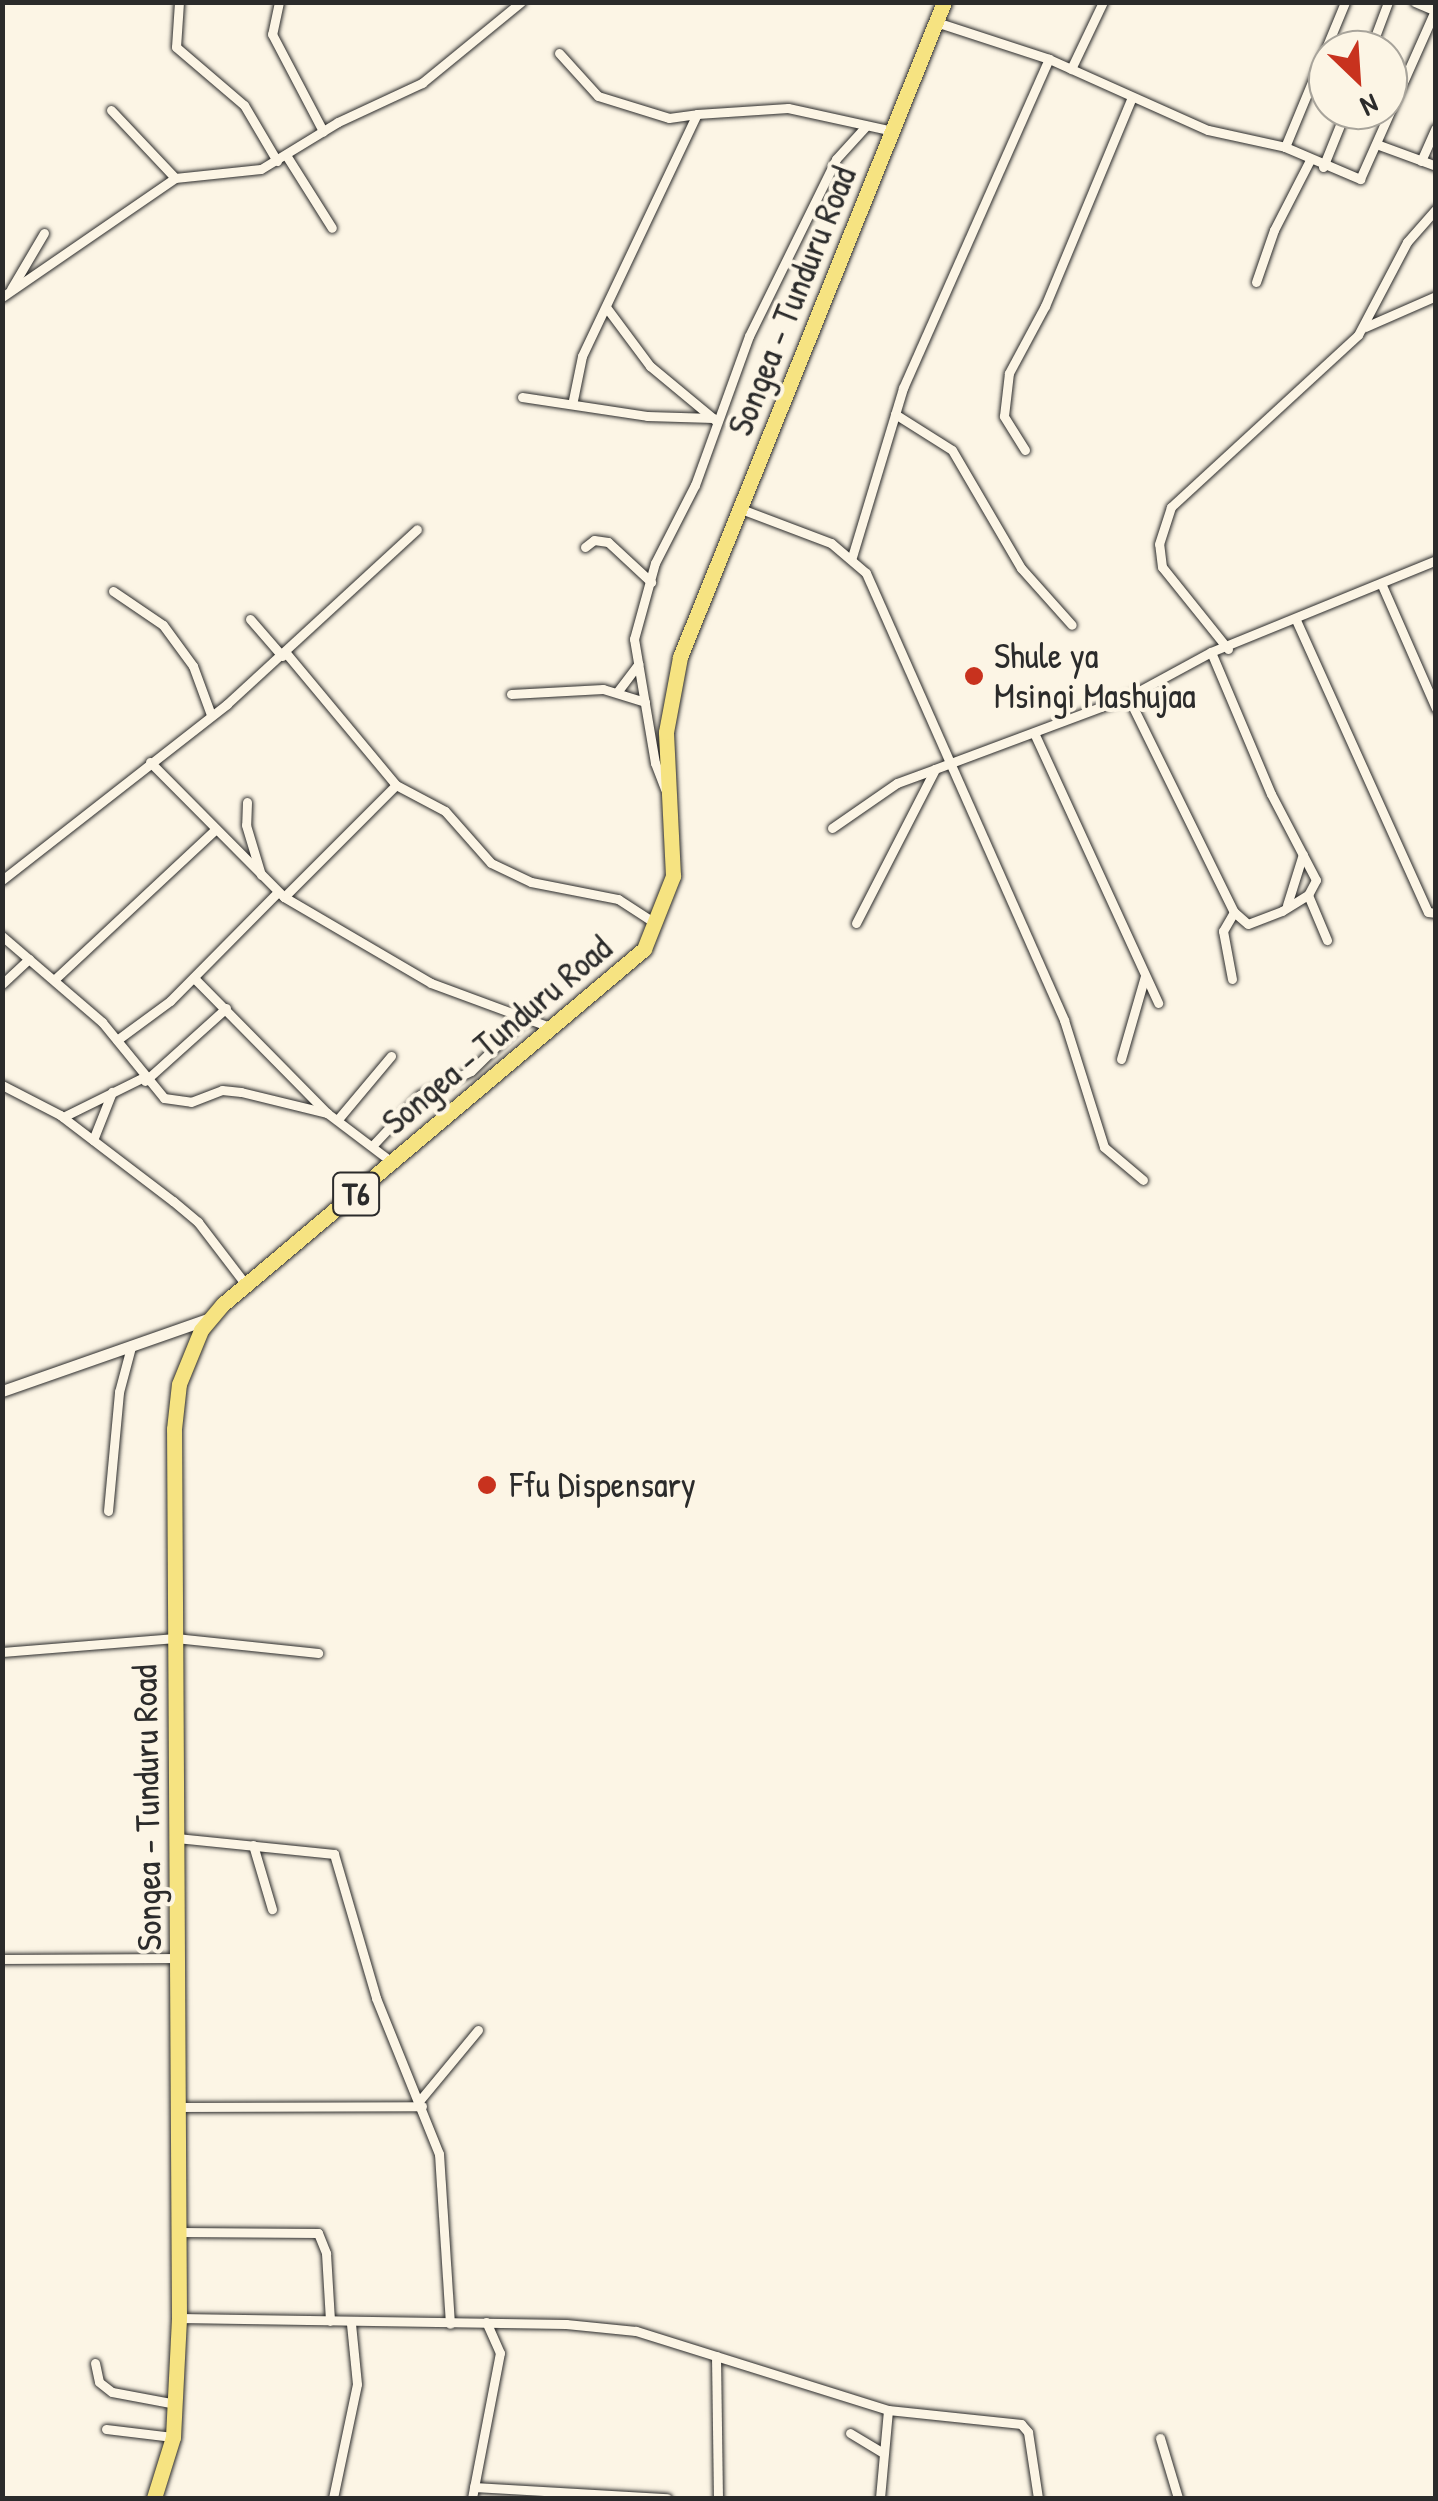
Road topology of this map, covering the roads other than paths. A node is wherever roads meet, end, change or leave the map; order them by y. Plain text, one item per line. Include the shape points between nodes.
1 (179, 2) edge
2 (279, 2) edge
3 (521, 2) edge
4 (944, 2) edge
5 (1103, 2) edge
6 (1346, 2) edge
7 (1388, 2) edge
8 (1415, 2) edge
9 (1435, 10) edge
10 (936, 22) junction
11 (1378, 30) edge
12 (560, 53) dead end
13 (1049, 58) junction
14 (1071, 68) junction
15 (1132, 97) junction
16 (111, 110) dead end
17 (697, 114) junction
18 (866, 126) junction
19 (1436, 128) edge
20 (1338, 130) edge
21 (323, 131) junction
22 (893, 131) junction
23 (1378, 146) junction
24 (1285, 147) junction
25 (281, 158) junction
26 (1310, 160) junction
27 (1422, 161) junction
28 (1436, 166) edge
29 (1323, 167) junction
30 (175, 178) junction
31 (1436, 209) edge
32 (332, 228) dead end
33 (44, 233) dead end
34 (1256, 282) dead end
35 (6, 294) edge
36 (1436, 296) edge
37 (606, 307) junction
38 (1366, 327) junction
39 (522, 397) dead end
40 (574, 400) junction
41 (895, 414) junction
42 (715, 420) junction
43 (1025, 450) dead end
44 (741, 508) junction
45 (416, 528) dead end
46 (585, 548) dead end
47 (852, 558) junction
48 (1436, 560) edge
49 (651, 582) junction
50 (1381, 583) junction
51 (113, 591) dead end
52 (250, 619) dead end
53 (1296, 620) junction
54 (1072, 625) dead end
55 (1228, 649) junction
56 (1212, 652) junction
57 (284, 654) junction
58 (638, 664) junction
59 (618, 691) junction
60 (511, 694) dead end
61 (1128, 697) junction
62 (646, 702) junction
63 (1436, 708) edge
64 (212, 715) junction
65 (1035, 735) junction
66 (150, 762) junction
67 (952, 765) junction
68 (934, 769) junction
69 (396, 785) junction
70 (670, 796) junction
71 (247, 802) dead end
72 (832, 828) dead end
73 (215, 830) junction
74 (1303, 853) junction
75 (261, 875) junction
76 (2, 880) edge
77 (281, 894) junction
78 (1308, 895) junction
79 (1282, 911) junction
80 (1234, 912) junction
81 (1436, 914) edge
82 (856, 923) dead end
83 (657, 925) junction
84 (2, 936) edge
85 (1327, 940) dead end
86 (30, 959) junction
87 (1144, 976) junction
88 (194, 978) junction
89 (1232, 979) dead end
90 (55, 980) junction
91 (2, 984) edge
92 (1158, 1003) dead end
93 (226, 1008) junction
94 (525, 1018) junction
95 (556, 1029) junction
96 (117, 1040) junction
97 (391, 1056) dead end
98 (1121, 1059) dead end
99 (143, 1080) junction
100 (2, 1085) edge
101 (112, 1092) junction
102 (327, 1113) junction
103 (63, 1118) junction
104 (339, 1118) junction
105 (93, 1140) junction
106 (373, 1144) junction
107 (392, 1163) junction
108 (1143, 1180) dead end
109 (247, 1286) junction
110 (210, 1318) junction
111 (131, 1347) junction
112 (2, 1390) edge
113 (108, 1511) dead end
114 (174, 1638) junction
115 (2, 1652) edge
116 (318, 1653) dead end
117 (176, 1838) junction
118 (253, 1846) junction
119 (272, 1909) dead end
120 (178, 1958) junction
121 (2, 1959) edge
122 (478, 2030) dead end
123 (421, 2103) junction
124 (179, 2107) junction
125 (179, 2232) junction
126 (180, 2318) junction
127 (330, 2322) junction
128 (486, 2322) junction
129 (351, 2324) junction
130 (450, 2324) junction
131 (716, 2356) junction
132 (95, 2363) dead end
133 (176, 2404) junction
134 (888, 2410) junction
135 (106, 2429) dead end
136 (850, 2433) dead end
137 (173, 2437) junction
138 (1160, 2438) dead end
139 (883, 2453) junction
140 (473, 2493) edge
141 (154, 2498) edge
142 (334, 2498) edge
143 (667, 2498) edge
144 (718, 2498) edge
145 (880, 2498) edge
146 (1038, 2498) edge
147 (1178, 2498) edge

1 - 25 street via 176,47 244,105
2 - 21 street via 272,34
3 - 21 street via 422,84
4 - 10 highway, Songea - Tunduru Road / T6
5 - 14 street
6 - 24 street
7 - 11 street
8 - 9 street
9 - 23 street
10 - 13 street
10 - 22 highway, Songea - Tunduru Road / T6
12 - 17 street via 598,96 668,118
13 - 14 street
13 - 41 street
14 - 15 street
15 - 24 street via 1208,130
15 - 43 street via 1045,306 1008,373 1004,416
16 - 30 street
17 - 18 street via 788,108
17 - 37 street
18 - 22 street
18 - 42 street via 836,159
19 - 27 street
20 - 29 street
21 - 25 street
22 - 44 highway, Songea - Tunduru Road / T6
23 - 27 street
23 - 29 street via 1362,179
24 - 26 street
25 - 30 street via 228,176
25 - 32 street
26 - 29 street
26 - 34 street
27 - 28 street
30 - 35 street
31 - 38 street via 1406,242
33 - 35 street
36 - 38 street
37 - 40 street via 582,356
37 - 42 street via 650,366
38 - 55 street via 1171,507 1158,544 1162,567
39 - 40 street
40 - 42 street via 647,416
41 - 47 street
41 - 54 street via 952,450 1021,568
42 - 49 street
44 - 47 street
44 - 70 highway, Songea - Tunduru Road / T6 via 673,680 666,732
45 - 57 street
46 - 49 street via 594,540 608,542
47 - 67 street via 866,572
48 - 50 street
49 - 58 street via 635,632
50 - 53 street
50 - 63 street
51 - 64 street via 162,625 192,666
52 - 57 street
53 - 55 street
53 - 81 street via 1428,912
55 - 56 street
56 - 61 street
56 - 74 street via 1270,794
57 - 64 street
57 - 69 street
58 - 59 street
58 - 62 street
59 - 60 street
59 - 62 street
61 - 65 street
61 - 80 street
62 - 70 street via 655,763
64 - 66 street
65 - 67 street
65 - 87 street
66 - 73 street
66 - 76 street
67 - 68 street
67 - 108 street via 1064,1020 1104,1146
68 - 72 street via 897,783
68 - 82 street
69 - 77 street
69 - 83 street via 445,811 502,870 618,899
70 - 83 highway, Songea - Tunduru Road / T6 via 673,876
71 - 75 street via 246,826
73 - 75 street
73 - 90 street
74 - 78 street via 1316,880
74 - 79 street via 1294,893
75 - 77 street
77 - 88 street
77 - 94 street via 388,962
78 - 79 street
78 - 85 street
79 - 80 street via 1248,924
80 - 89 street via 1223,931
83 - 95 highway, Songea - Tunduru Road / T6 via 628,966
84 - 86 street
86 - 90 street
86 - 91 street
87 - 92 street
87 - 98 street
88 - 93 street
88 - 96 street
90 - 96 street
93 - 99 street
93 - 102 street
94 - 95 street
94 - 106 street via 471,1071 420,1095
95 - 107 highway, Songea - Tunduru Road / T6
96 - 99 street
97 - 104 street
99 - 101 street
99 - 102 street via 175,1102 240,1092
100 - 103 street
101 - 103 street
101 - 105 street
102 - 104 street
103 - 105 street
104 - 106 street
105 - 109 street via 198,1222
106 - 107 street
107 - 109 highway, Songea - Tunduru Road / T6
109 - 110 highway, Songea - Tunduru Road / T6
110 - 111 street
110 - 114 highway, Songea - Tunduru Road / T6 via 175,1404
111 - 112 street
111 - 113 street via 119,1392
114 - 115 street
114 - 116 street
114 - 117 highway, Songea - Tunduru Road / T6
117 - 118 street
117 - 120 highway, Songea - Tunduru Road / T6
118 - 119 street
118 - 123 street via 334,1854 376,1998
120 - 121 street
120 - 124 highway, Songea - Tunduru Road / T6
122 - 123 street
123 - 124 street
123 - 130 street via 444,2186
124 - 125 highway, Songea - Tunduru Road / T6
125 - 126 highway, Songea - Tunduru Road / T6
125 - 127 street via 318,2233 326,2252
126 - 127 street
126 - 133 highway, Songea - Tunduru Road / T6
127 - 129 street
128 - 130 street
128 - 131 street via 603,2326
128 - 140 street via 500,2353
129 - 130 street
129 - 142 street via 358,2384
131 - 134 street
131 - 144 street
132 - 133 street via 99,2382 112,2392
133 - 137 highway, Songea - Tunduru Road / T6
134 - 139 street
134 - 146 street via 1021,2424 1028,2432
135 - 137 street
136 - 139 street
137 - 141 highway, Songea - Tunduru Road / T6
138 - 147 street
139 - 145 street
140 - 143 street

